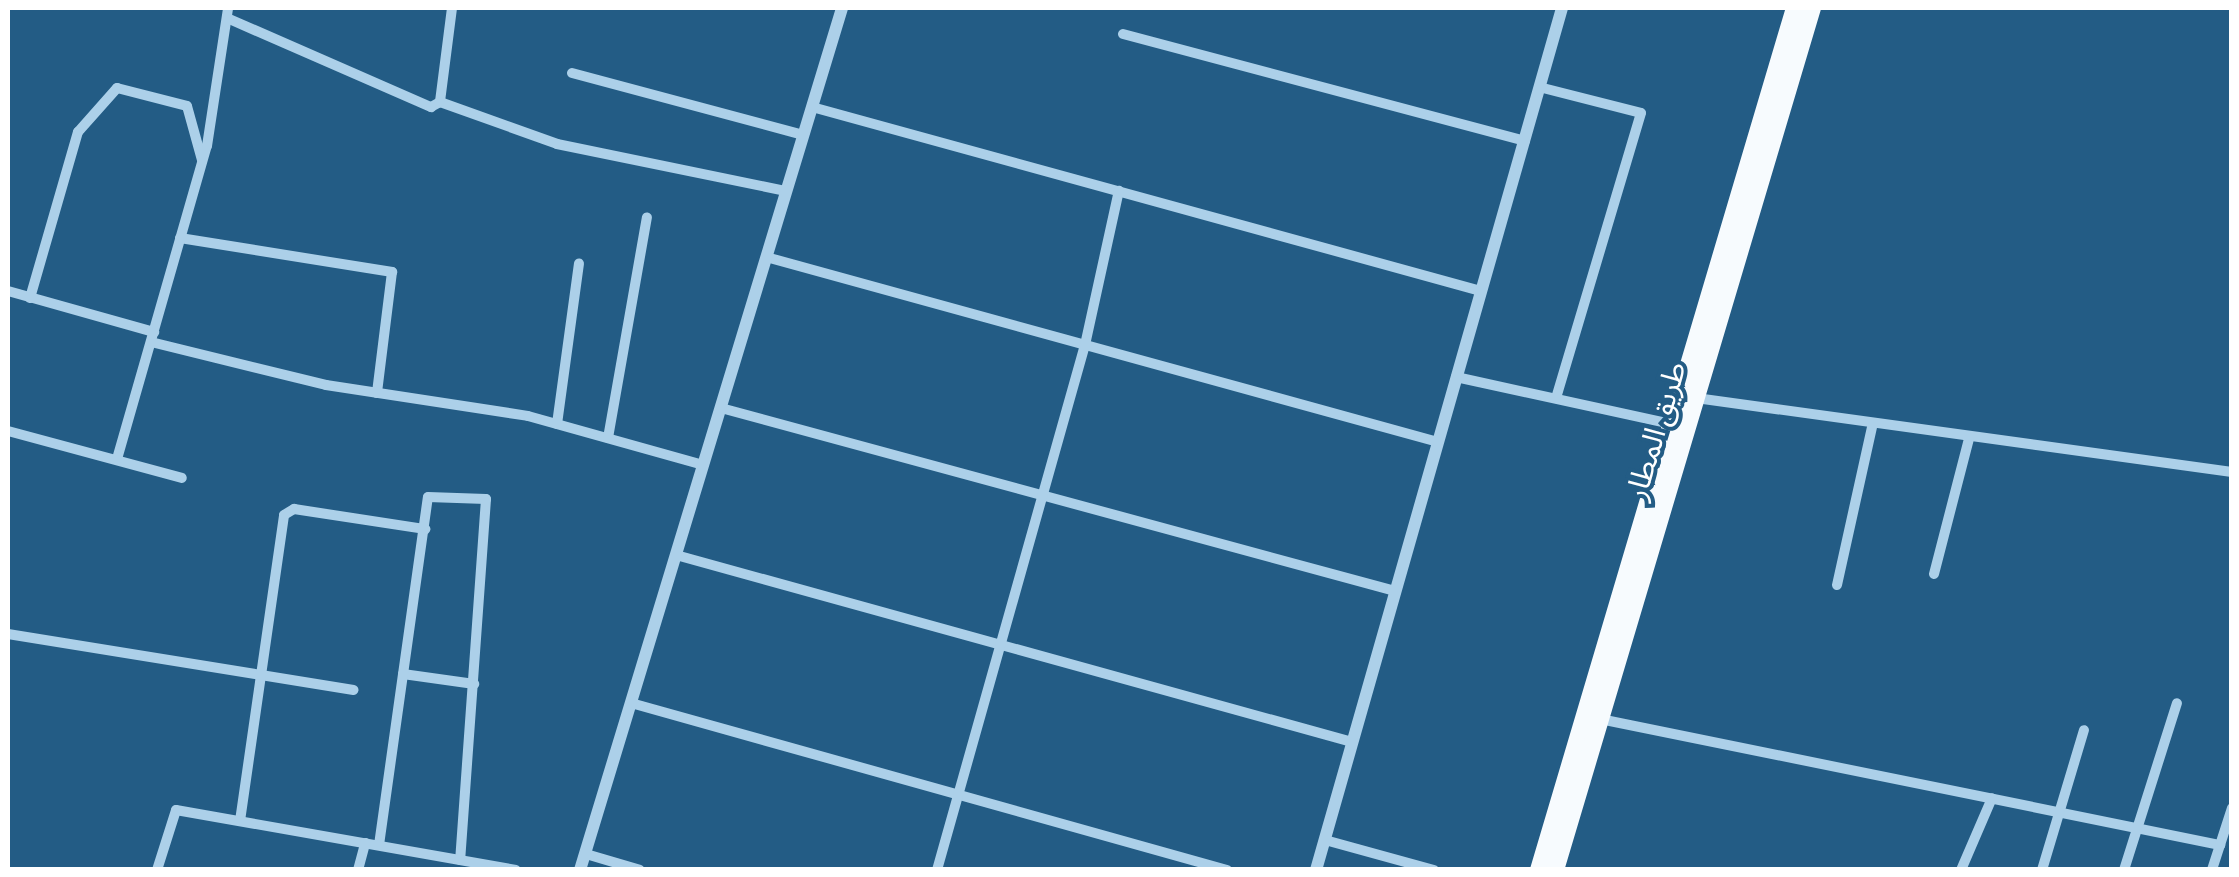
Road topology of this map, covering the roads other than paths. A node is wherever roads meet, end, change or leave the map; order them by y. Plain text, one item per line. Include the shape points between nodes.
1 (452, 8) edge
2 (842, 8) edge
3 (1562, 8) edge
4 (1795, 8) edge
5 (1812, 8) edge
6 (228, 13) edge
7 (1123, 34) dead end
8 (572, 73) dead end
9 (1539, 87) junction
10 (440, 102) junction
11 (812, 107) junction
12 (804, 135) junction
13 (1524, 141) junction
14 (203, 160) junction
15 (786, 191) junction
16 (1118, 191) junction
17 (647, 216) dead end
18 (180, 238) junction
19 (766, 257) junction
20 (579, 264) dead end
21 (1725, 270) junction
22 (1482, 291) junction
23 (9, 296) edge
24 (30, 298) junction
25 (152, 337) junction
26 (1085, 345) junction
27 (1456, 377) junction
28 (377, 393) junction
29 (1556, 398) junction
30 (1696, 398) junction
31 (721, 408) junction
32 (557, 424) junction
33 (1672, 424) junction
34 (1872, 427) junction
35 (8, 430) edge
36 (608, 438) junction
37 (1970, 439) junction
38 (1438, 442) junction
39 (117, 459) junction
40 (704, 465) junction
41 (2232, 472) edge
42 (182, 478) dead end
43 (1043, 495) junction
44 (425, 529) junction
45 (676, 555) junction
46 (1934, 574) dead end
47 (1838, 586) dead end
48 (1394, 591) junction
49 (8, 634) edge
50 (1000, 644) junction
51 (404, 674) junction
52 (260, 676) junction
53 (474, 684) junction
54 (353, 690) dead end
55 (631, 703) junction
56 (2177, 703) dead end
57 (1600, 719) junction
58 (2084, 730) dead end
59 (1352, 742) junction
60 (957, 795) junction
61 (1992, 798) junction
62 (1566, 804) junction
63 (2232, 808) edge
64 (2059, 812) junction
65 (240, 821) junction
66 (2137, 829) junction
67 (1325, 840) junction
68 (365, 843) junction
69 (378, 845) junction
70 (2220, 845) junction
71 (427, 854) junction
72 (586, 854) junction
73 (460, 860) junction
74 (157, 870) edge
75 (358, 870) edge
76 (423, 870) edge
77 (516, 870) edge
78 (580, 870) edge
79 (640, 870) edge
80 (938, 870) edge
81 (1227, 870) edge
82 (1316, 870) edge
83 (1434, 870) edge
84 (1539, 870) edge
85 (1555, 870) edge
86 (1960, 870) edge
87 (2042, 870) edge
88 (2124, 870) edge
89 (2212, 870) edge

1 - 10 street
2 - 11 street
3 - 9 street
4 - 21 highway, طريق المطار
5 - 21 highway, طريق المطار
6 - 10 street via 432,107
6 - 14 street
7 - 13 street
8 - 12 street
9 - 13 street
9 - 29 street via 1641,113
10 - 15 street via 570,147
11 - 12 street
11 - 16 street
12 - 15 street
13 - 22 street
14 - 18 street
14 - 24 street via 188,106 117,88 78,132
15 - 19 street
16 - 22 street
16 - 26 street
17 - 36 street
18 - 25 street
18 - 28 street via 392,272
19 - 26 street
19 - 31 street
20 - 32 street
21 - 30 highway, طريق المطار
21 - 33 highway, طريق المطار
22 - 27 street
23 - 24 street
24 - 25 street
25 - 28 street
25 - 39 street
26 - 38 street
26 - 43 street
27 - 29 street
27 - 38 street
28 - 32 street
29 - 33 street
30 - 34 street
30 - 57 highway, طريق المطار
31 - 40 street
31 - 43 street
32 - 36 street
33 - 62 highway, طريق المطار
34 - 37 street
34 - 47 street
35 - 39 street
36 - 40 street
37 - 41 street
37 - 46 street
38 - 48 street
39 - 42 street
40 - 45 street
43 - 48 street
43 - 50 street
44 - 51 street
44 - 52 street via 289,510
44 - 53 street via 433,491 490,503
45 - 50 street
45 - 55 street
48 - 59 street
49 - 52 street
50 - 59 street
50 - 60 street
51 - 53 street
51 - 69 street
52 - 54 street
52 - 65 street
53 - 73 street
55 - 60 street
55 - 72 street
56 - 66 street
57 - 61 street
57 - 62 highway, طريق المطار
58 - 64 street
59 - 67 street
60 - 80 street
60 - 81 street
61 - 64 street
61 - 86 street
62 - 84 highway, طريق المطار
62 - 85 highway, طريق المطار
63 - 70 street
64 - 66 street
64 - 87 street
65 - 68 street
65 - 74 street via 174,810
66 - 70 street
66 - 88 street
67 - 82 street
67 - 83 street
68 - 69 street
68 - 75 street
69 - 71 street
70 - 89 street
71 - 73 street
71 - 76 street
72 - 78 street
72 - 79 street
73 - 77 street

